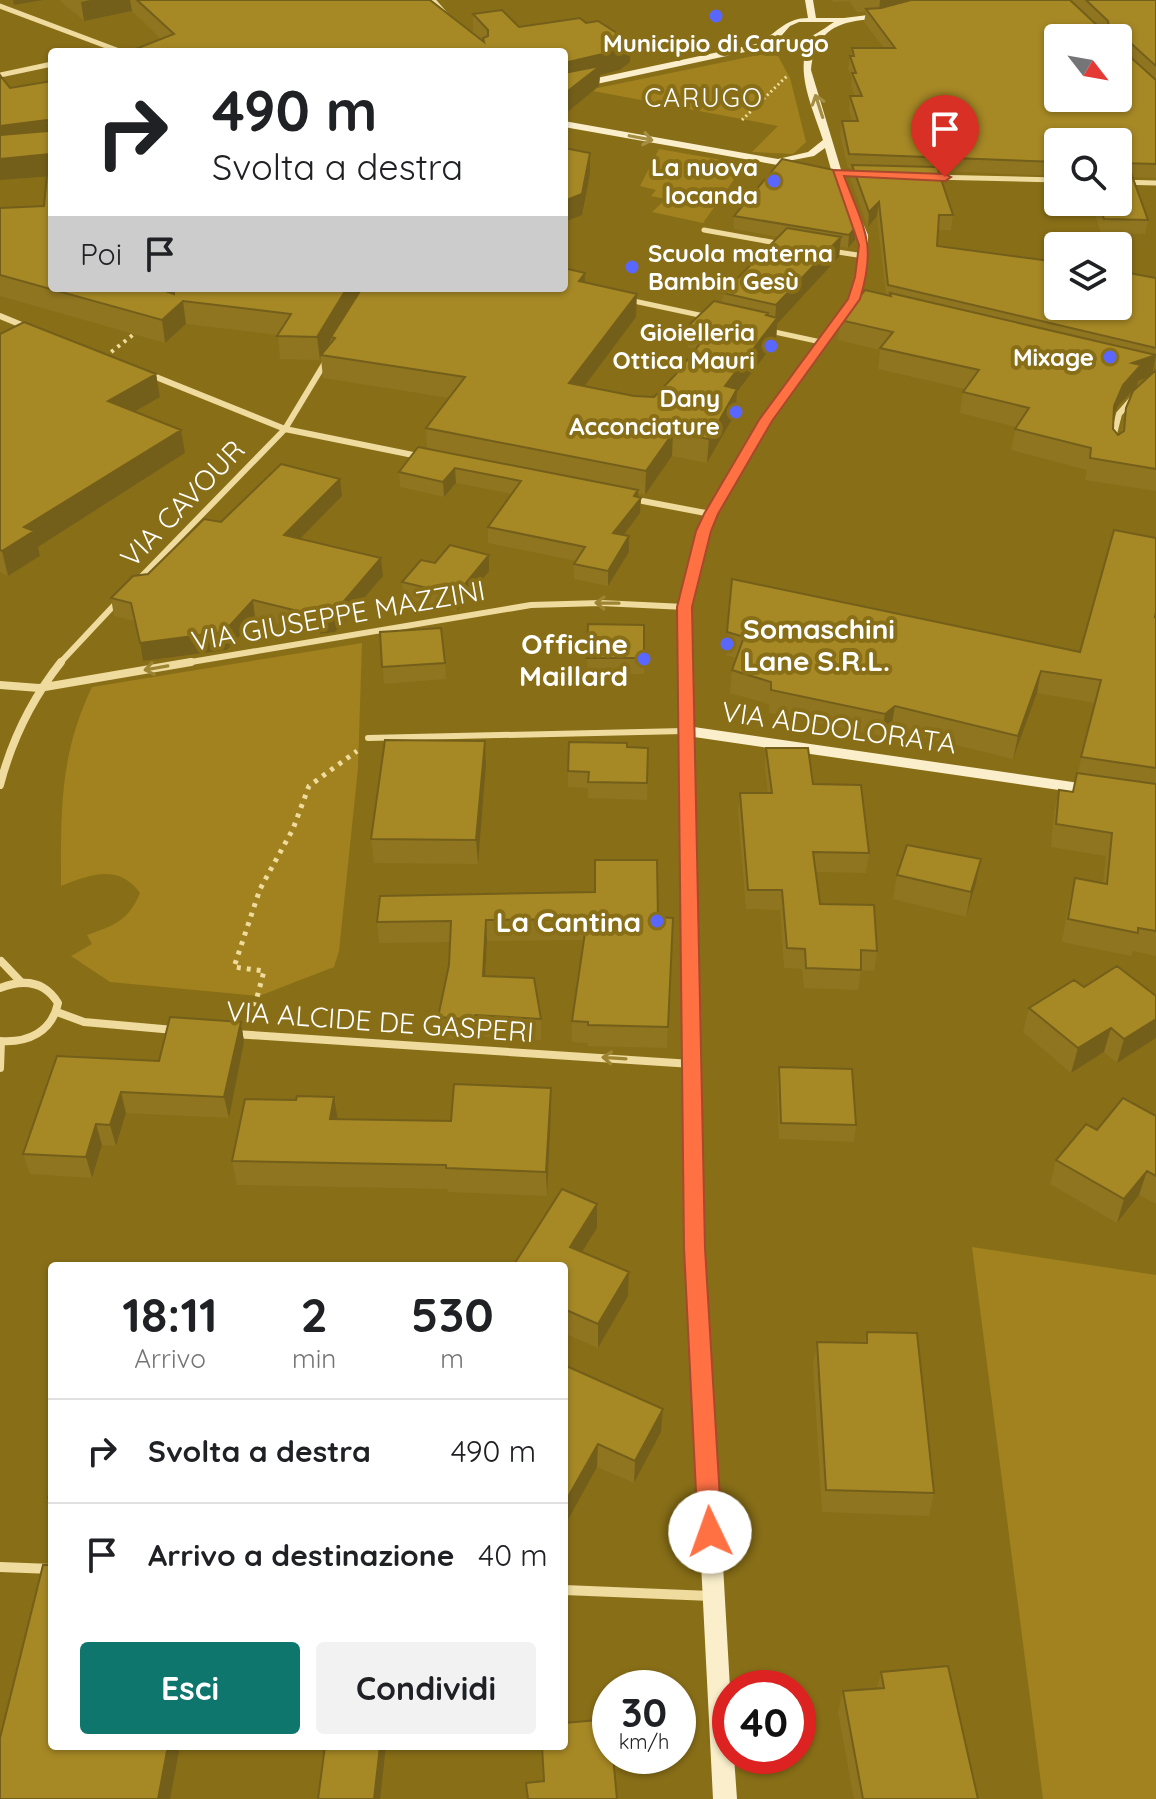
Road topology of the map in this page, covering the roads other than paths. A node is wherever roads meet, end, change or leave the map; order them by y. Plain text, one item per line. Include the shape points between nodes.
1 (433, 0) edge
2 (810, 4) edge
3 (0, 6) edge
4 (892, 13) edge
5 (451, 20) edge
6 (798, 20) junction
7 (816, 20) junction
8 (844, 20) junction
9 (828, 28) junction
10 (777, 35) junction
11 (815, 40) junction
12 (112, 48) edge
13 (48, 65) edge
14 (0, 75) edge
15 (568, 87) edge
16 (568, 125) edge
17 (829, 140) junction
18 (762, 160) junction
19 (807, 167) edge
20 (919, 177) edge
21 (1044, 180) edge
22 (1132, 182) edge
23 (1156, 183) edge
24 (704, 230) dead end
25 (791, 245) edge
26 (820, 249) edge
27 (864, 256) junction
28 (624, 299) edge
29 (0, 316) edge
30 (715, 319) edge
31 (761, 329) edge
32 (39, 332) edge
33 (821, 342) junction
34 (332, 352) edge
35 (105, 357) edge
36 (1139, 391) edge
37 (285, 429) junction
38 (1112, 447) edge
39 (434, 460) edge
40 (617, 496) edge
41 (711, 514) junction
42 (685, 607) junction
43 (0, 685) edge
44 (39, 688) junction
45 (687, 731) junction
46 (368, 738) road end
47 (0, 785) edge
48 (1109, 793) edge
49 (1, 959) edge
50 (0, 972) edge
51 (21, 982) junction
52 (0, 988) edge
53 (59, 1017) junction
54 (187, 1031) edge
55 (231, 1034) edge
56 (1, 1041) edge
57 (15, 1041) junction
58 (692, 1064) junction
59 (1, 1065) edge
60 (0, 1567) edge
61 (48, 1569) edge
62 (568, 1590) edge
63 (714, 1596) junction
64 (725, 1799) edge

1 - 5 street
2 - 6 street
2 - 7 street
3 - 12 street
4 - 8 street
6 - 7 street
6 - 10 street
7 - 8 street
7 - 9 street
8 - 9 street
9 - 11 street
10 - 11 street via 792,42
10 - 15 street via 759,46
17 -> 11 street via 807,70
13 - 14 street
16 -> 18 street
17 - 18 street via 803,156
17 - 27 street via 836,172 861,229
18 - 19 street
20 - 21 street
22 - 23 street
24 - 25 street
26 - 27 street
27 - 33 street via 860,301
28 - 30 lane
29 - 32 street
31 - 33 lane
33 - 41 street via 765,420
34 - 37 street, VIA CAVOUR
35 - 37 street
36 - 38 street via 1119,414
37 - 39 street
37 - 44 street, VIA CAVOUR
40 - 41 street
41 - 42 street
42 -> 44 street, VIA GIUSEPPE MAZZINI via 531,605
42 - 45 street
43 - 44 street, VIA GIUSEPPE MAZZINI
44 - 47 street, VIA CAVOUR
45 - 46 lane, VIA ADDOLORATA
45 - 48 street, VIA ADDOLORATA
45 - 58 street
49 - 50 street
49 - 51 street
51 - 52 street
51 - 53 street via 52,991
53 - 54 street, VIA ALCIDE DE GASPERI
53 - 57 street via 42,1032
58 -> 55 street, VIA ALCIDE DE GASPERI
56 - 57 street
56 - 59 street
57 - 59 street
58 - 63 street via 695,1248
60 - 61 street
62 - 63 street
63 - 64 street

